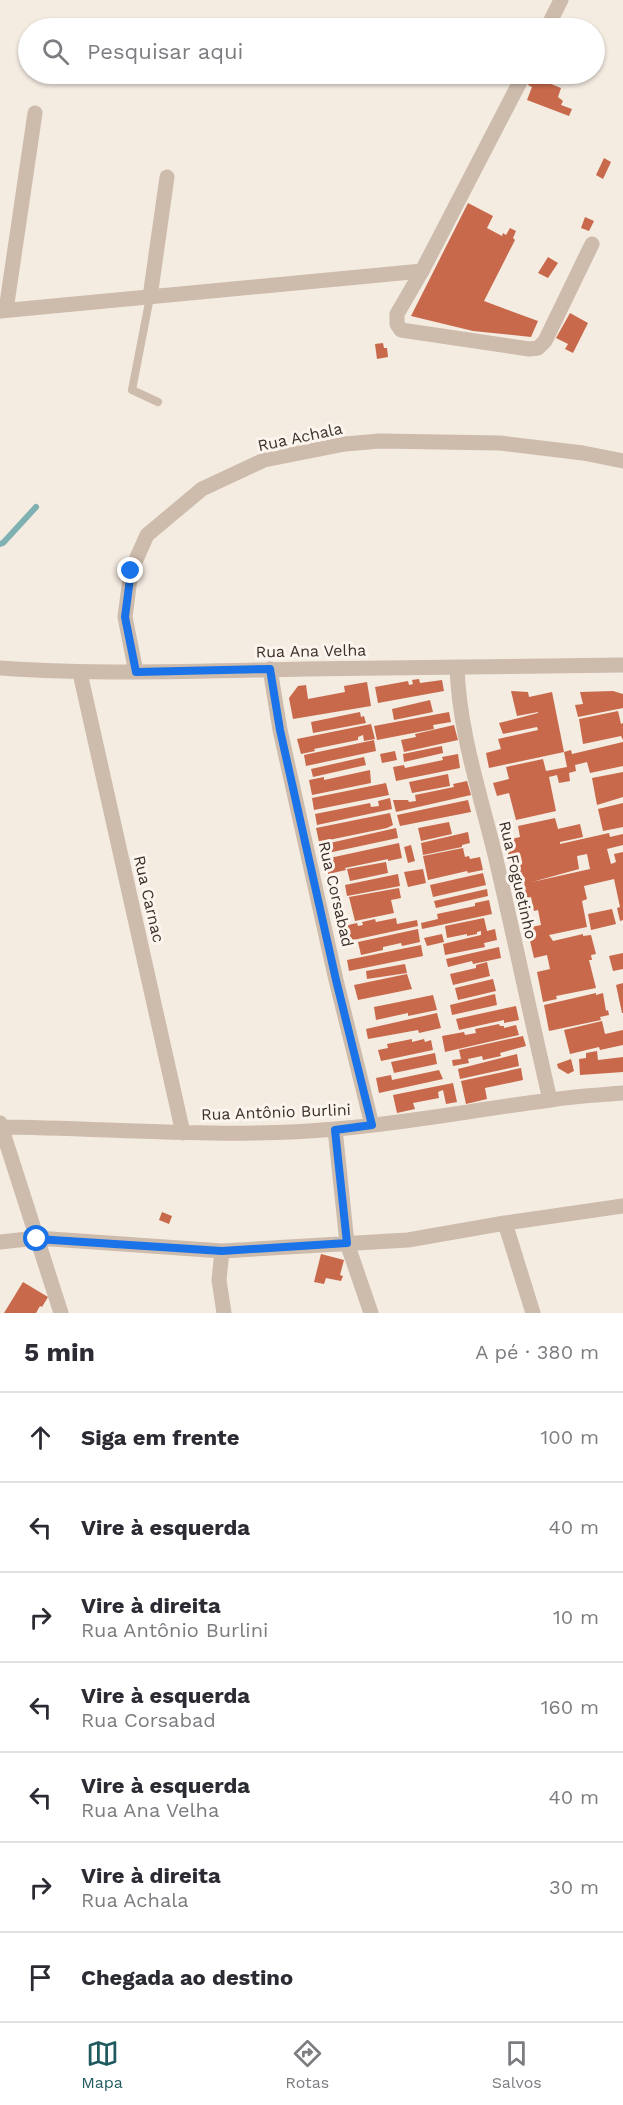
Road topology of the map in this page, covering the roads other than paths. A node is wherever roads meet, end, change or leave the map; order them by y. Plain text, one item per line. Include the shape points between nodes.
1 (561, 0) edge
2 (552, 18) edge
3 (519, 84) edge
4 (35, 113) dead end
5 (167, 177) dead end
6 (592, 244) dead end
7 (422, 271) junction
8 (150, 297) junction
9 (3, 311) edge
10 (158, 402) dead end
11 (623, 461) edge
12 (623, 665) edge
13 (457, 667) junction
14 (0, 668) edge
15 (270, 669) junction
16 (136, 672) junction
17 (80, 673) junction
18 (623, 1093) edge
19 (550, 1100) junction
20 (372, 1125) junction
21 (0, 1126) edge
22 (335, 1130) junction
23 (183, 1133) junction
24 (623, 1206) edge
25 (505, 1223) junction
26 (37, 1239) junction
27 (0, 1242) edge
28 (347, 1243) junction
29 (222, 1251) junction
30 (61, 1313) edge
31 (224, 1313) edge
32 (371, 1313) edge
33 (533, 1313) edge

1 - 2 street
3 - 7 street
4 - 9 street
5 - 8 street
6 - 7 street via 538,348 401,330 397,314
7 - 8 street
8 - 9 street
8 - 10 lane via 132,390
11 - 16 street, Rua Achala via 500,443 380,441 264,460 202,489 147,534 131,571 125,617
12 - 13 street, Rua Ana Velha
13 - 15 street, Rua Ana Velha
13 - 19 street, Rua Foguetinho via 469,754
14 - 17 street, Rua Ana Velha
15 - 16 street, Rua Ana Velha
15 - 20 street, Rua Corsabad via 336,980
16 - 17 street, Rua Ana Velha
17 - 23 street, Rua Carnac
18 - 19 street, Rua Antônio Burlini
19 - 20 street, Rua Antônio Burlini
20 - 22 street, Rua Antônio Burlini
21 - 23 street, Rua Antônio Burlini
21 - 26 street
22 - 23 street, Rua Antônio Burlini
22 - 28 street
24 - 25 street
25 - 28 street via 408,1240
25 - 33 street
26 - 27 street
26 - 29 street
26 - 30 street
28 - 29 street
28 - 32 street
29 - 31 street via 219,1280

